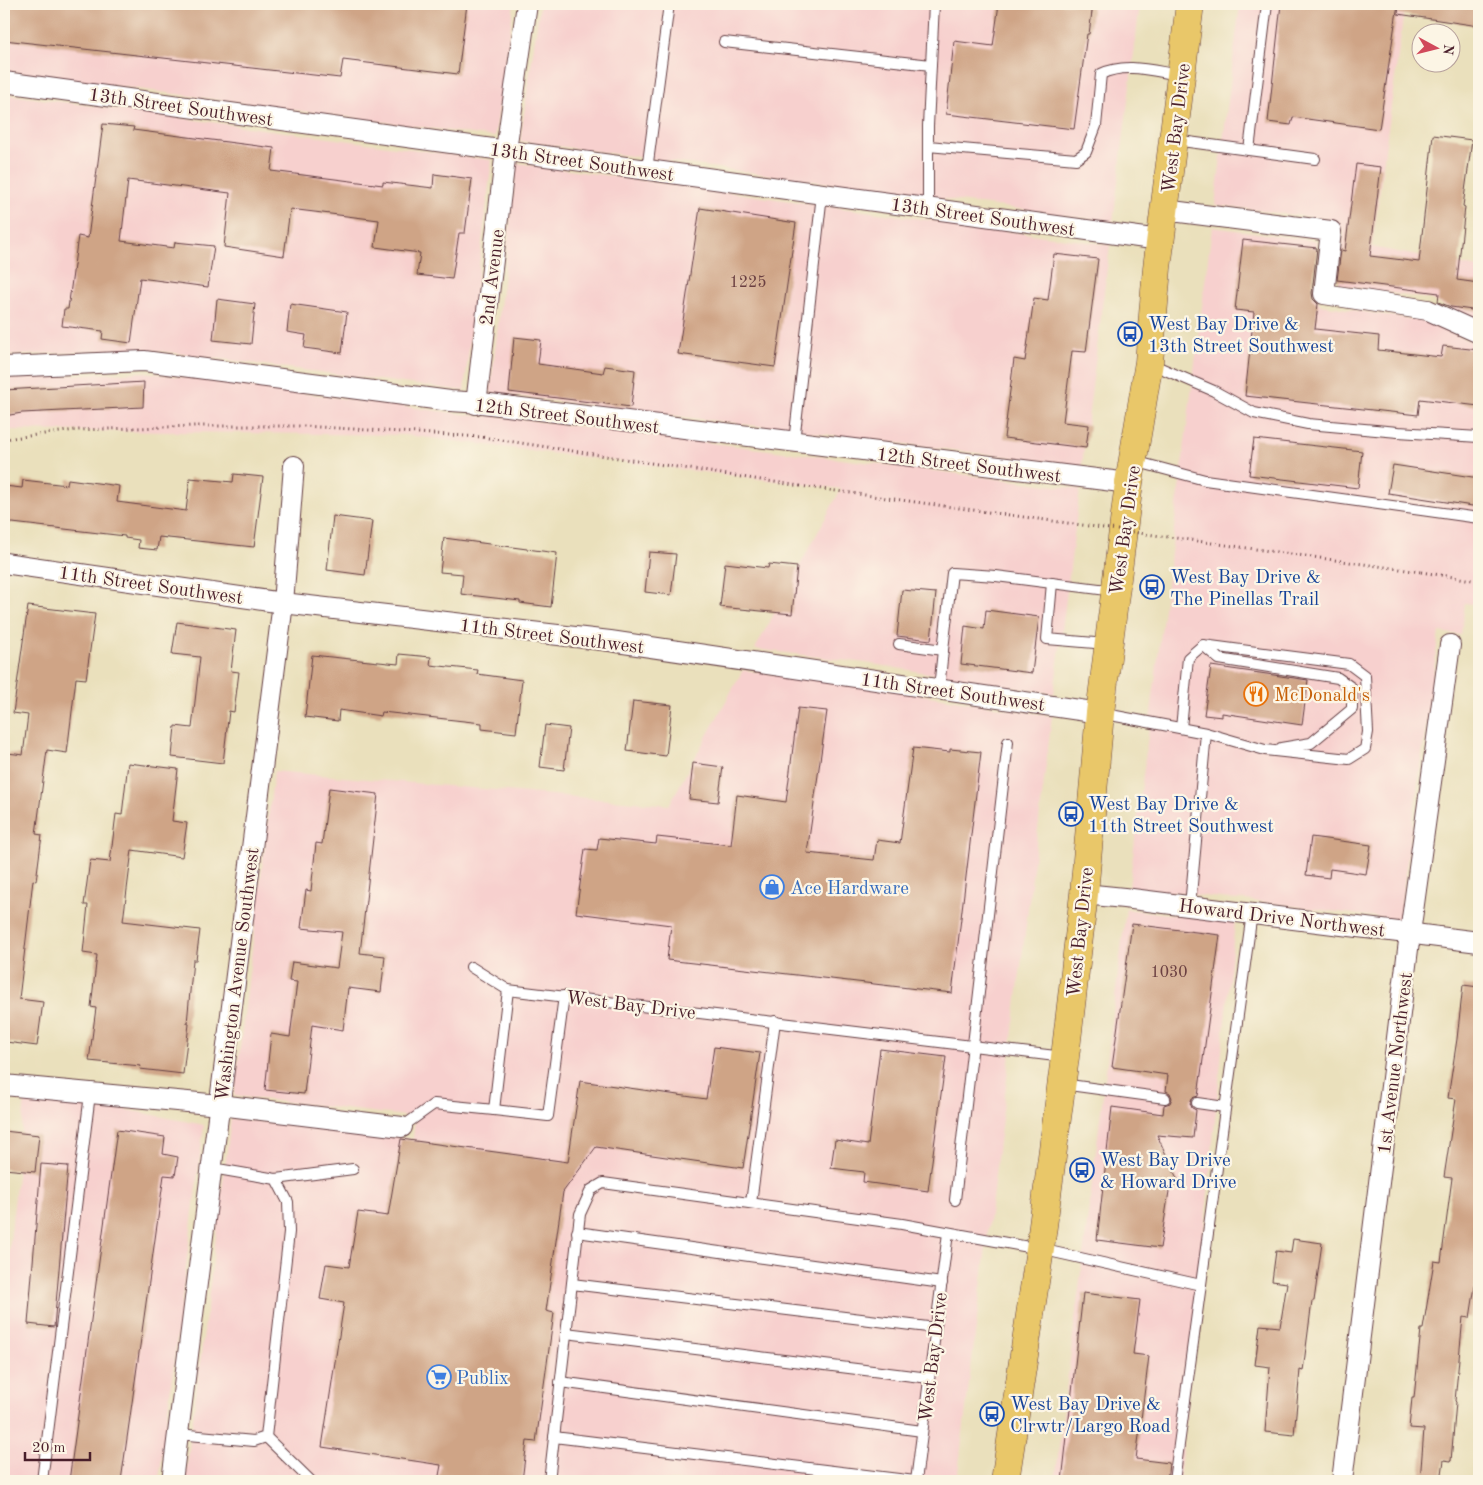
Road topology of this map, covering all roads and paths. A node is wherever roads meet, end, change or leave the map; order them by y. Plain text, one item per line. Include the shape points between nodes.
1 (527, 4) edge
2 (669, 4) edge
3 (934, 4) edge
4 (1190, 4) edge
5 (1267, 4) edge
6 (724, 42) dead end
7 (931, 65) junction
8 (1181, 75) junction
9 (4, 82) edge
10 (1173, 140) junction
11 (928, 146) junction
12 (506, 150) junction
13 (1249, 150) junction
14 (1315, 159) dead end
15 (647, 170) junction
16 (822, 194) junction
17 (928, 208) junction
18 (1164, 210) junction
19 (1160, 240) junction
20 (1479, 333) edge
21 (1148, 362) junction
22 (4, 367) edge
23 (476, 404) junction
24 (1479, 437) edge
25 (4, 439) edge
26 (794, 442) junction
27 (294, 466) dead end
28 (1131, 472) junction
29 (1479, 518) edge
30 (4, 563) edge
31 (1479, 581) edge
32 (1052, 584) junction
33 (1116, 591) junction
34 (283, 603) junction
35 (899, 644) dead end
36 (1109, 645) junction
37 (1203, 645) junction
38 (1450, 645) dead end
39 (943, 650) junction
40 (939, 689) junction
41 (1100, 713) junction
42 (1181, 728) junction
43 (1206, 733) junction
44 (1008, 742) dead end
45 (1265, 750) junction
46 (1084, 894) junction
47 (1190, 906) junction
48 (1252, 913) junction
49 (1410, 933) junction
50 (1479, 942) edge
51 (471, 967) dead end
52 (508, 990) junction
53 (564, 996) junction
54 (775, 1021) junction
55 (973, 1045) junction
56 (1065, 1057) junction
57 (1061, 1084) junction
58 (4, 1085) edge
59 (90, 1094) junction
60 (1165, 1098) dead end
61 (1197, 1103) dead end
62 (220, 1105) junction
63 (1225, 1107) junction
64 (494, 1110) junction
65 (402, 1127) joint
66 (212, 1168) junction
67 (353, 1169) dead end
68 (276, 1179) junction
69 (955, 1200) dead end
70 (751, 1203) junction
71 (578, 1232) junction
72 (948, 1233) junction
73 (1040, 1250) junction
74 (942, 1282) junction
75 (572, 1284) junction
76 (1201, 1286) junction
77 (936, 1328) junction
78 (566, 1334) junction
79 (929, 1378) junction
80 (560, 1382) junction
81 (922, 1431) junction
82 (178, 1434) junction
83 (266, 1437) junction
84 (554, 1437) junction
85 (42, 1481) edge
86 (172, 1481) edge
87 (311, 1481) edge
88 (549, 1481) edge
89 (916, 1481) edge
90 (1005, 1481) edge
91 (1174, 1481) edge
92 (1342, 1481) edge

1 - 12 street, 2nd Avenue
2 - 15 lane
3 - 7 lane
4 - 8 main road, West Bay Drive
5 - 13 lane
6 - 7 lane
7 - 11 lane
8 - 10 main road, West Bay Drive
8 - 11 lane via 1127,67 1101,74 1096,126 1086,152 1076,159
9 - 12 street, 13th Street Southwest
10 - 13 lane
10 - 18 main road, West Bay Drive
11 - 17 lane
12 - 15 street, 13th Street Southwest
12 - 23 street, 2nd Avenue
13 - 14 lane
15 - 16 street, 13th Street Southwest
16 - 17 street, 13th Street Southwest
16 - 26 lane
17 - 19 street, 13th Street Southwest
18 - 19 main road, West Bay Drive
18 - 20 street via 1331,231 1324,294 1428,310
19 - 21 main road, West Bay Drive
21 - 24 lane via 1254,413 1308,424
21 - 28 main road, West Bay Drive
22 - 23 street, 12th Street Southwest via 144,360
23 - 26 street, 12th Street Southwest
25 - 31 path, bridge via 76,430 196,426 314,426 482,437 800,486
26 - 28 street, 12th Street Southwest
27 - 34 street, Washington Avenue Southwest
28 - 29 lane
28 - 33 main road, West Bay Drive
30 - 34 street, 11th Street Southwest
32 - 33 lane
32 - 36 lane via 1047,639
32 - 39 lane via 952,573
33 - 36 main road, West Bay Drive
34 - 40 street, 11th Street Southwest via 610,642
34 - 62 street, Washington Avenue Southwest
35 - 39 lane
36 - 41 main road, West Bay Drive
37 - 42 lane via 1188,658
37 - 45 lane via 1219,660 1338,678 1352,688 1352,709 1311,744
37 - 45 lane via 1349,664 1365,676 1368,732 1365,749 1349,759
38 - 49 street, 1st Avenue Northwest
39 - 40 lane
40 - 41 street, 11th Street Southwest
41 - 42 lane
41 - 46 main road, West Bay Drive
42 - 43 lane
43 - 45 lane
43 - 47 lane
44 - 55 lane
46 - 47 street, Howard Drive Northwest
46 - 56 main road, West Bay Drive
47 - 48 street, Howard Drive Northwest
48 - 49 street, Howard Drive Northwest
48 - 63 lane
49 - 50 street, Howard Drive Northwest
49 - 92 street, 1st Avenue Northwest
51 - 52 lane
52 - 53 lane, West Bay Drive
52 - 64 lane
53 - 54 lane, West Bay Drive
53 - 64 lane via 548,1116
54 - 55 lane, West Bay Drive
54 - 70 lane
55 - 56 lane, West Bay Drive
55 - 69 lane
56 - 57 main road, West Bay Drive
57 - 60 lane
57 - 73 main road, West Bay Drive
58 - 59 street
59 - 62 street
59 - 85 lane
61 - 63 lane
62 - 65 street
62 - 66 street, Washington Avenue Southwest
63 - 76 lane
64 - 65 lane via 434,1104
66 - 68 lane
66 - 82 street, Washington Avenue Southwest
67 - 68 lane
68 - 83 lane via 288,1202 289,1232
70 - 71 lane via 603,1183 591,1190 580,1214
70 - 72 lane
71 - 74 lane
71 - 75 lane
72 - 73 lane
72 - 74 lane, West Bay Drive
73 - 76 lane
73 - 90 main road, West Bay Drive
74 - 77 lane, West Bay Drive
75 - 77 lane
75 - 78 lane
76 - 91 lane
77 - 79 lane, West Bay Drive
78 - 79 lane
78 - 80 lane
79 - 81 lane, West Bay Drive
80 - 81 lane
80 - 84 lane
81 - 89 lane, West Bay Drive
82 - 83 lane via 254,1441
82 - 86 street, Washington Avenue Southwest
83 - 87 lane
84 - 88 lane
84 - 89 lane

